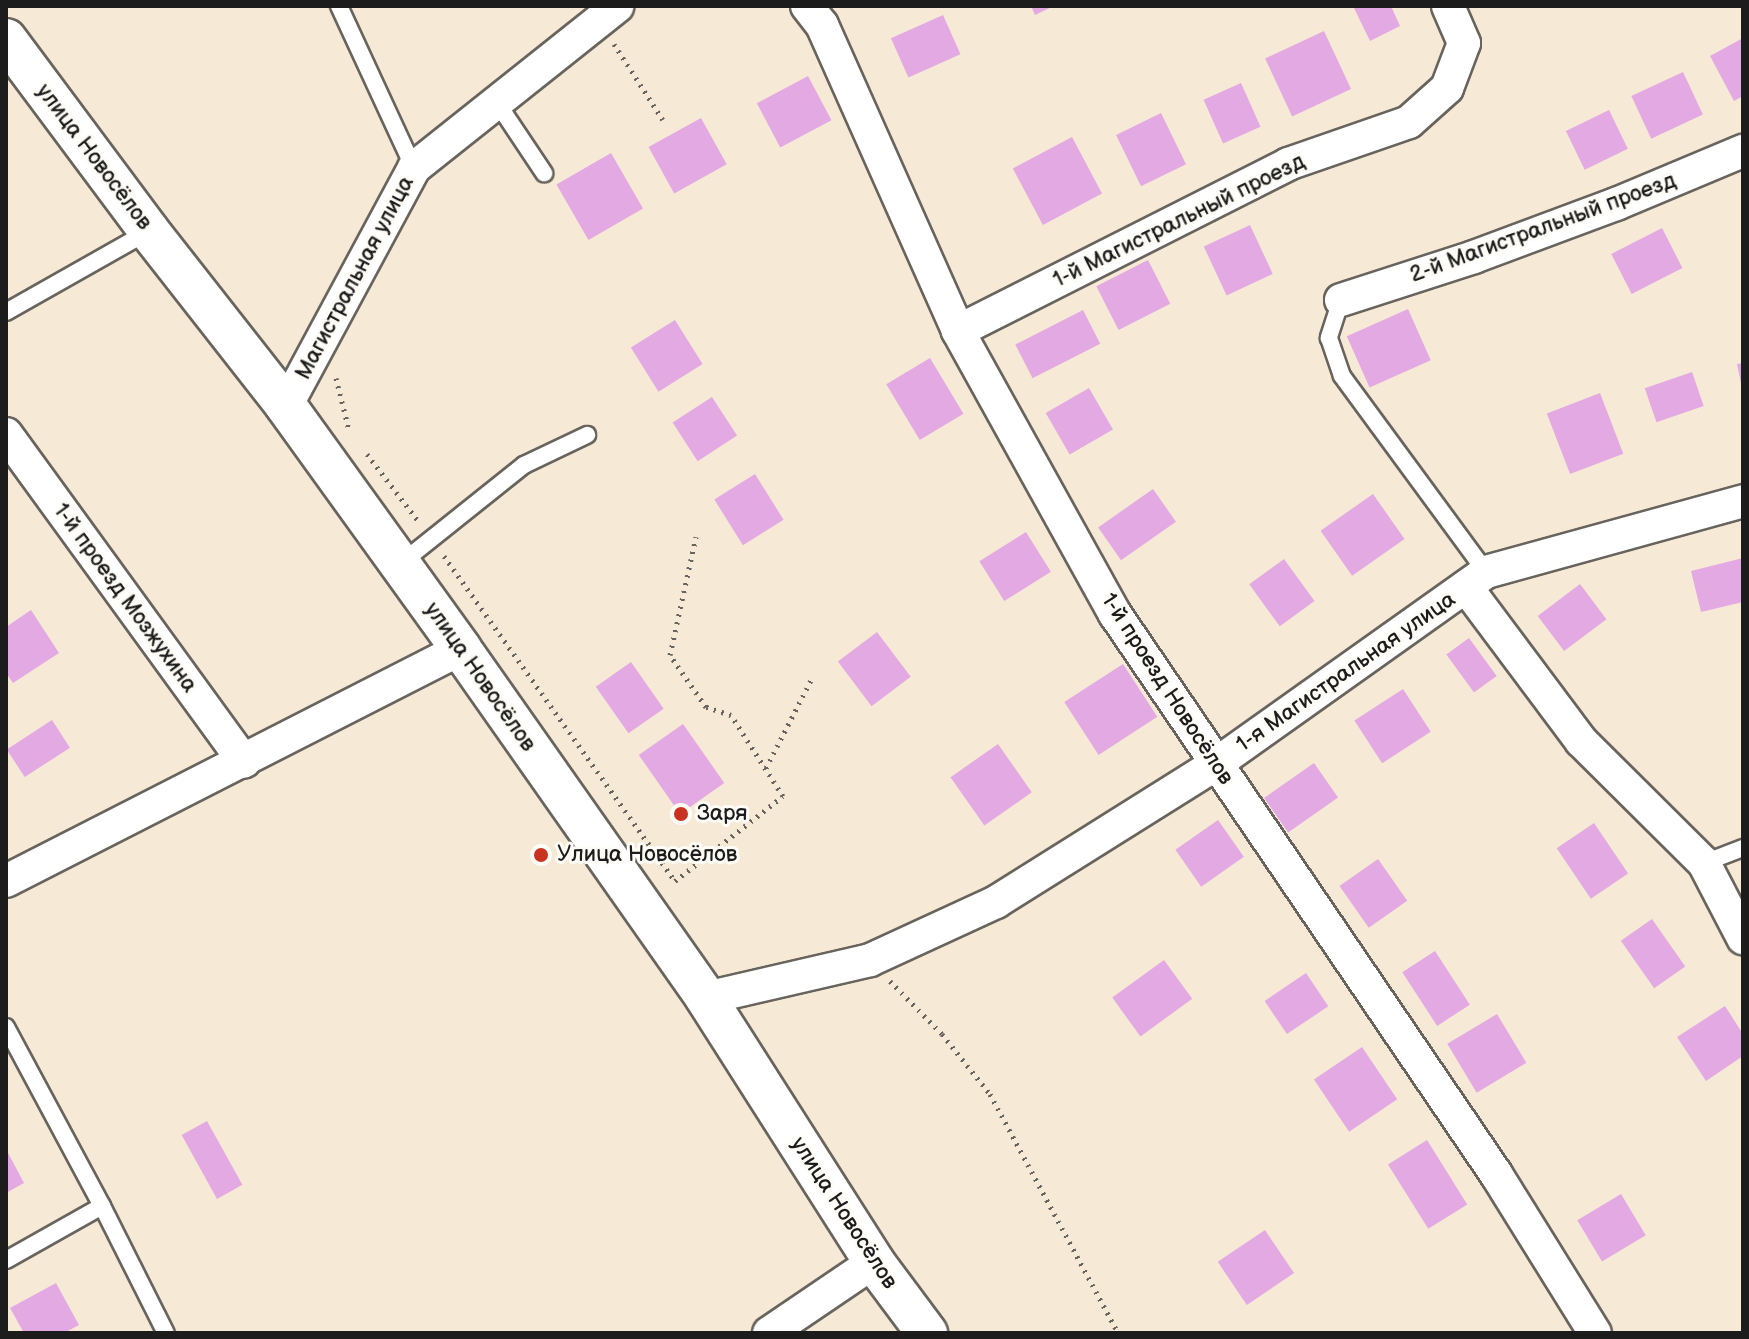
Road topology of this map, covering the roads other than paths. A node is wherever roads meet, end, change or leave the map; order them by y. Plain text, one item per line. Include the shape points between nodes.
1 (339, 6) edge
2 (807, 6) edge
3 (1448, 6) edge
4 (608, 13) edge
5 (6, 39) edge
6 (496, 101) junction
7 (1743, 151) edge
8 (414, 168) junction
9 (544, 173) dead end
10 (149, 231) junction
11 (1341, 300) joint
12 (6, 312) edge
13 (958, 331) junction
14 (286, 406) junction
15 (6, 434) edge
16 (587, 435) dead end
17 (1743, 501) edge
18 (400, 564) junction
19 (1476, 579) junction
20 (461, 649) junction
21 (244, 762) junction
22 (1216, 764) junction
23 (1743, 848) edge
24 (1704, 863) junction
25 (6, 881) edge
26 (1743, 938) edge
27 (706, 998) junction
28 (6, 1027) edge
29 (102, 1206) junction
30 (6, 1260) edge
31 (874, 1262) junction
32 (166, 1333) edge
33 (769, 1333) edge
34 (927, 1333) edge
35 (1595, 1333) edge

1 - 8 lane
2 - 13 street, 1-й проезд Новосёлов via 822,25
3 - 13 street, 1-й Магистральный проезд via 1464,43 1447,88 1409,122 1288,164
4 - 6 street, Магистральная улица
5 - 10 street, улица Новосёлов
6 - 8 street, Магистральная улица
6 - 9 lane
7 - 11 street, 2-й Магистральный проезд via 1559,226
8 - 14 street, Магистральная улица
10 - 12 lane
10 - 14 street, улица Новосёлов
11 - 19 lane via 1329,338 1342,376
13 - 22 street, 1-й проезд Новосёлов via 1115,614
14 - 18 street, улица Новосёлов
15 - 21 street, 1-й проезд Мозжухина
16 - 18 lane via 524,465
17 - 19 street, 1-я Магистральная улица
18 - 20 street, улица Новосёлов
19 - 22 street, 1-я Магистральная улица
19 - 24 street via 1581,741
20 - 21 street
20 - 27 street, улица Новосёлов
21 - 25 street
22 - 27 street, 1-я Магистральная улица via 996,902 870,960
22 - 35 street, 1-й проезд Новосёлов via 1496,1174
23 - 24 lane
24 - 26 street
27 - 31 street, улица Новосёлов
28 - 29 lane
29 - 30 lane
29 - 32 lane
31 - 33 street
31 - 34 street, улица Новосёлов

